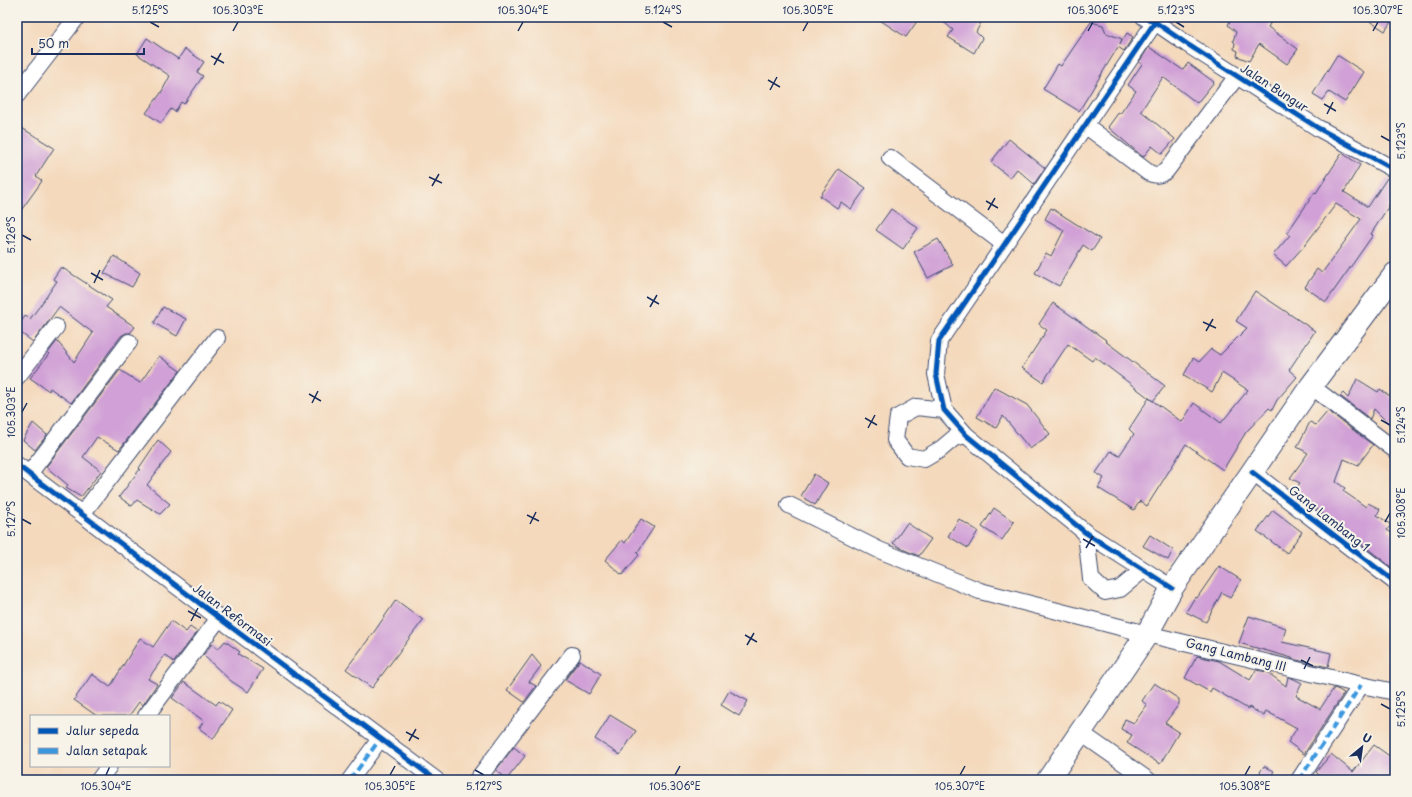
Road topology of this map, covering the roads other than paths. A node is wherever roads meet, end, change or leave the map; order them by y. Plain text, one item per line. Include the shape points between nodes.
1 (78, 17) edge
2 (1153, 19) edge
3 (1237, 76) junction
4 (17, 95) edge
5 (1085, 125) junction
6 (890, 158) dead end
7 (1395, 170) edge
8 (1004, 244) junction
9 (1395, 274) edge
10 (56, 327) dead end
11 (217, 338) dead end
12 (129, 342) dead end
13 (17, 377) edge
14 (1311, 386) junction
15 (944, 410) junction
16 (966, 435) junction
17 (1395, 450) edge
18 (23, 469) edge
19 (1252, 472) junction
20 (789, 505) dead end
21 (82, 514) junction
22 (1086, 533) junction
23 (1143, 570) junction
24 (1395, 582) edge
25 (1172, 588) junction
26 (219, 618) junction
27 (1147, 634) junction
28 (572, 655) dead end
29 (1361, 686) junction
30 (1395, 692) edge
31 (147, 715) edge
32 (1081, 733) junction
33 (380, 738) junction
34 (108, 767) edge
35 (99, 780) edge
36 (350, 780) edge
37 (436, 780) edge
38 (476, 780) edge
39 (1048, 780) edge
40 (1148, 780) edge
41 (1299, 780) edge

1 - 4 street
2 - 3 street, Jalan Bungur
2 - 5 street
3 - 5 street via 1166,171 1155,176
3 - 7 street, Jalan Bungur via 1318,128
5 - 8 street
6 - 8 street
8 - 15 street via 939,341 936,374
9 - 14 main road
10 - 13 street
11 - 21 street
12 - 18 street
14 - 17 street
14 - 19 main road
15 - 16 street
15 - 16 street via 916,407 898,417 895,440 908,456 924,459 954,438
16 - 22 street
18 - 21 street, Jalan Reformasi
19 - 24 street, Gang Lambang 1
19 - 25 main road
20 - 27 street, Gang Lambang III via 878,550 980,590
21 - 26 street, Jalan Reformasi
22 - 23 street
22 - 23 street via 1091,579 1105,592 1120,589
23 - 25 street
25 - 27 main road
26 - 31 street
26 - 33 street, Jalan Reformasi
27 - 29 street, Gang Lambang III
27 - 32 main road
28 - 38 street
29 - 30 street, Gang Lambang III
29 - 41 street
32 - 39 main road
32 - 40 street
33 - 36 street
33 - 37 street, Jalan Reformasi
34 - 35 street

